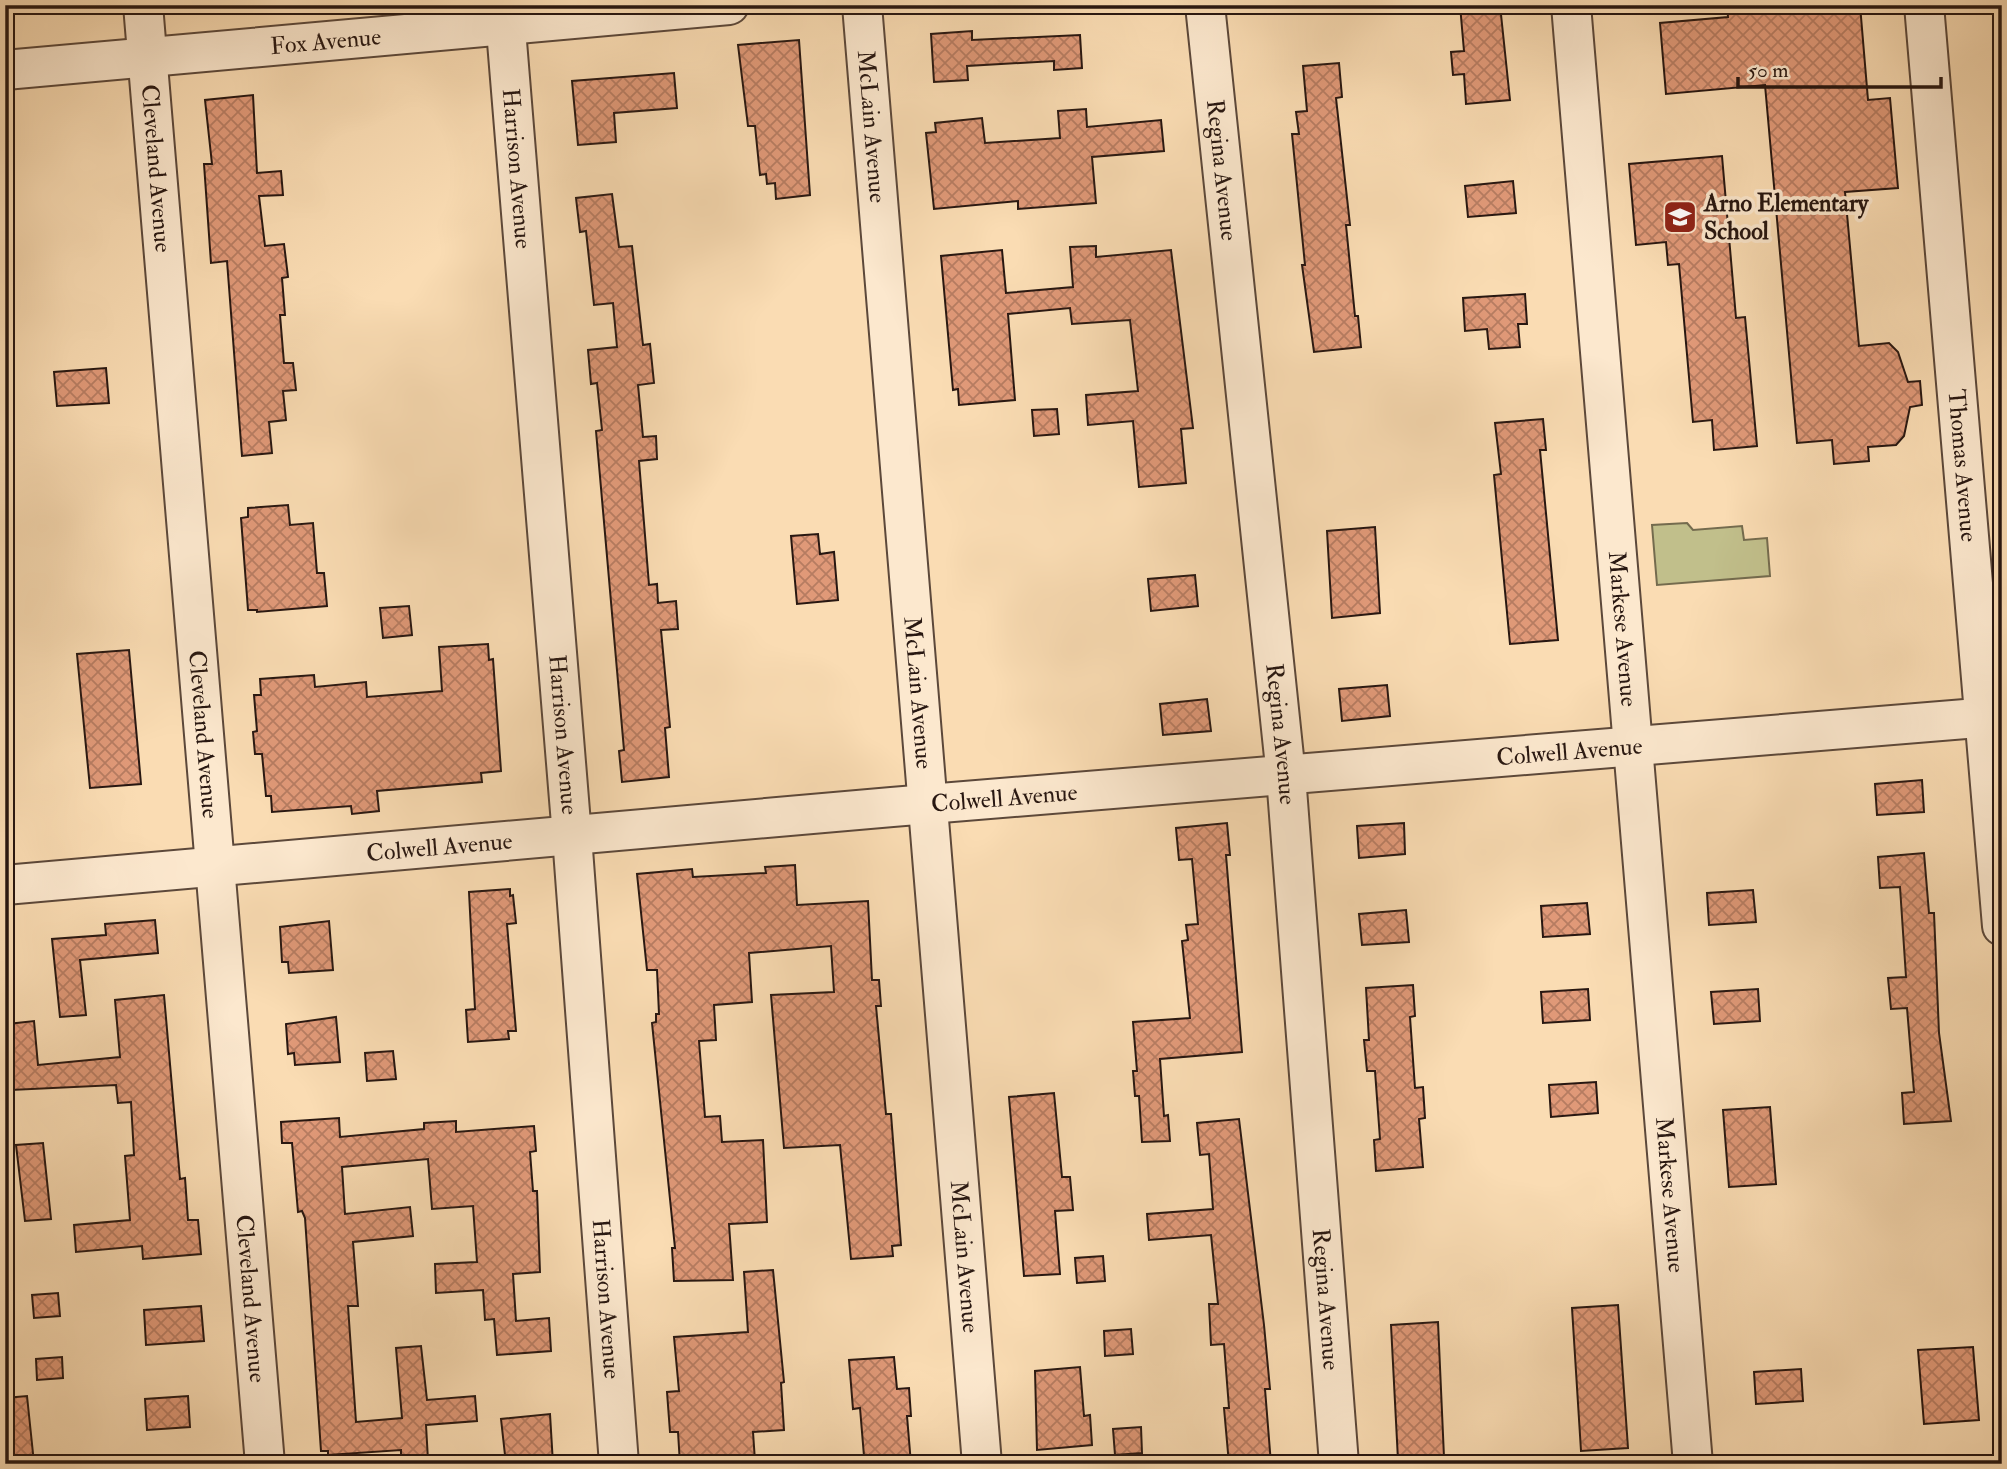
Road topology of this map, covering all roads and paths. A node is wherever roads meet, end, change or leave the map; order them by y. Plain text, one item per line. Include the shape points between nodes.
1 (143, 5) edge
2 (729, 5) edge
3 (862, 5) edge
4 (1205, 5) edge
5 (1571, 5) edge
6 (1924, 5) edge
7 (505, 15) edge
8 (148, 57) junction
9 (5, 70) edge
10 (1993, 717) edge
11 (1632, 745) junction
12 (1286, 776) junction
13 (928, 804) junction
14 (572, 836) junction
15 (216, 866) junction
16 (5, 885) edge
17 (2002, 926) edge
18 (265, 1464) edge
19 (619, 1464) edge
20 (982, 1464) edge
21 (1339, 1464) edge
22 (1693, 1464) edge

1 - 8 street, Cleveland Avenue
2 - 7 street, Fox Avenue
3 - 13 street, McLain Avenue
4 - 12 street, Regina Avenue
5 - 11 street, Markese Avenue
6 - 10 street, Thomas Avenue
7 - 8 street, Fox Avenue
7 - 14 street, Harrison Avenue
8 - 9 street, Fox Avenue
8 - 15 street, Cleveland Avenue
10 - 11 street, Colwell Avenue
10 - 17 street, Thomas Avenue
11 - 12 street, Colwell Avenue
11 - 22 street, Markese Avenue
12 - 13 street, Colwell Avenue
12 - 21 street, Regina Avenue
13 - 14 street, Colwell Avenue
13 - 20 street, McLain Avenue
14 - 15 street, Colwell Avenue
14 - 19 street, Harrison Avenue
15 - 16 street, Colwell Avenue
15 - 18 street, Cleveland Avenue

